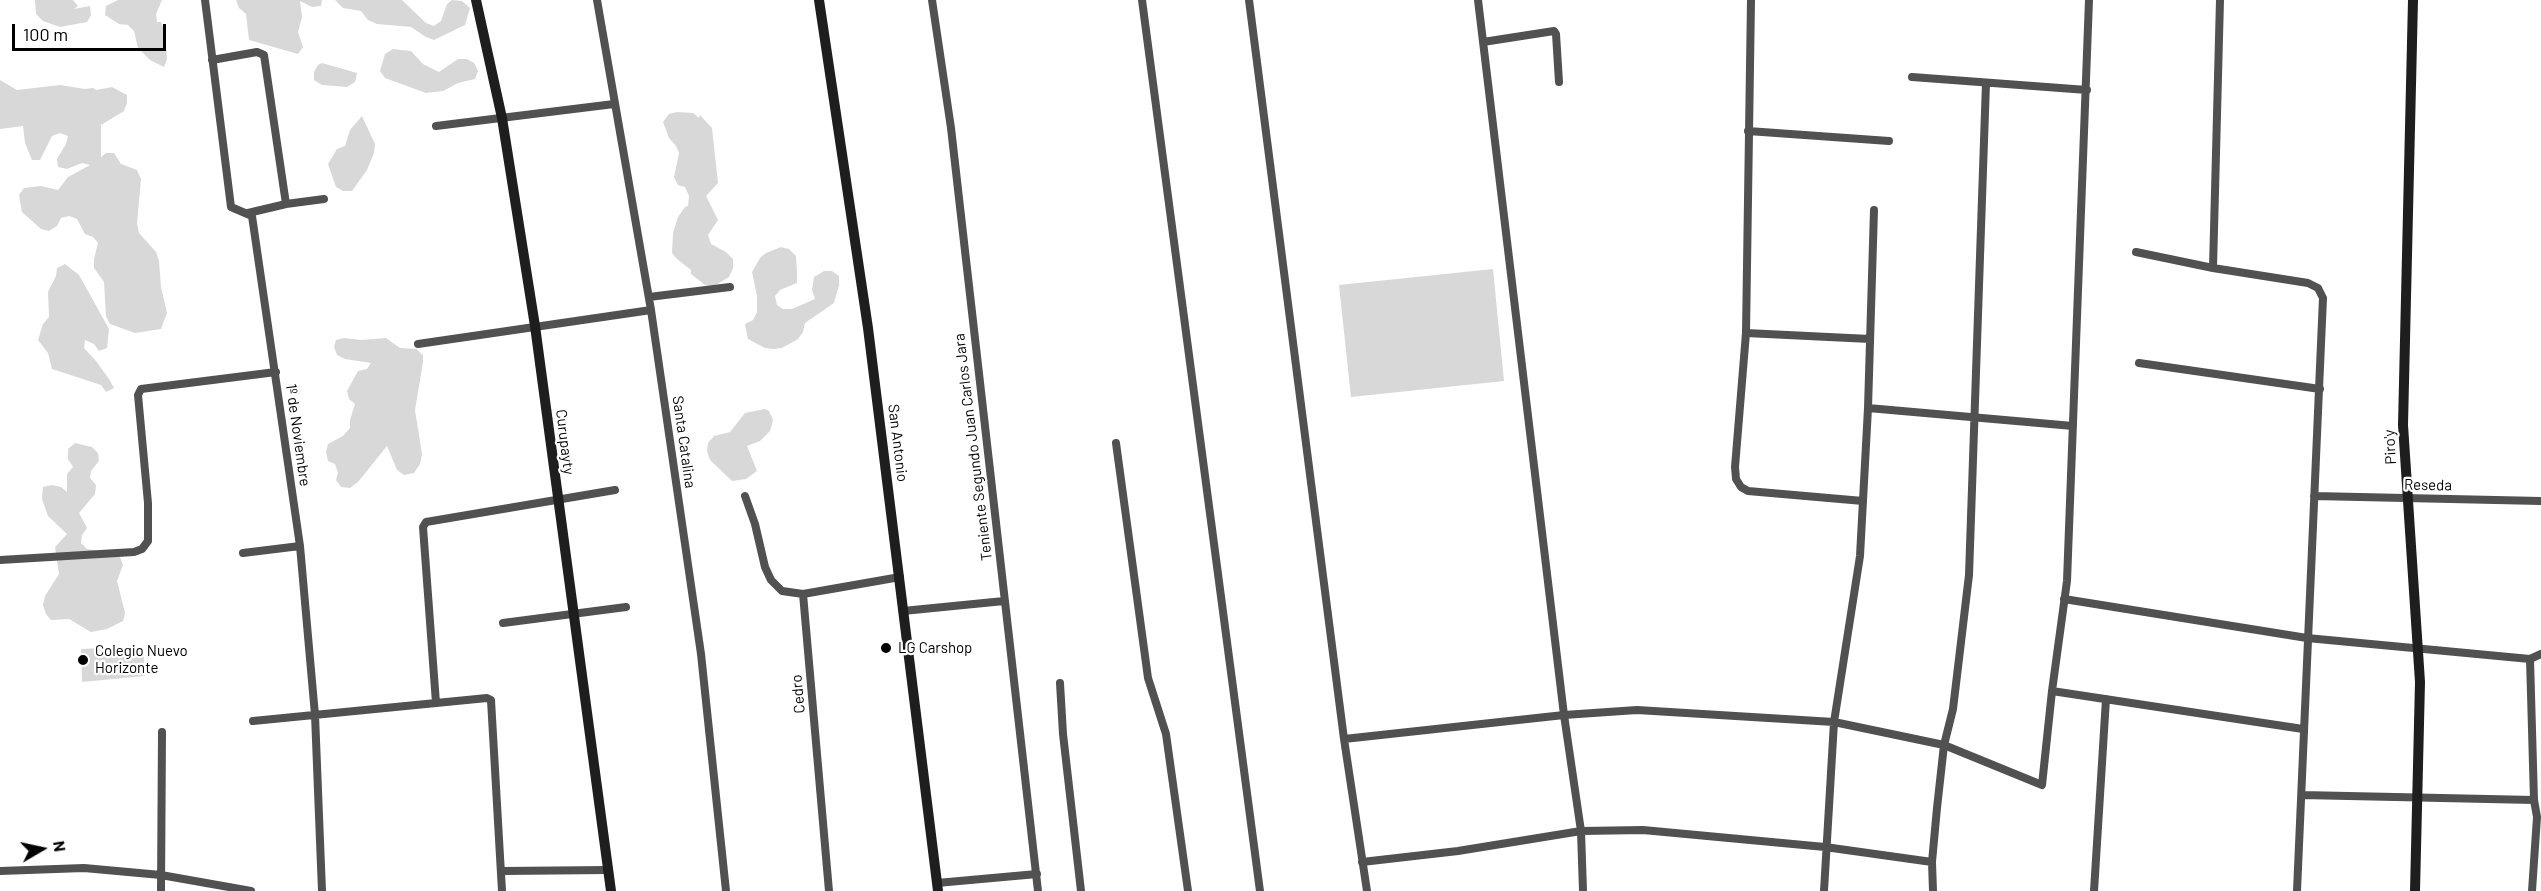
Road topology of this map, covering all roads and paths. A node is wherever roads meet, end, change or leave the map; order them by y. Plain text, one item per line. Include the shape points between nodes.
1 (205, 0) edge
2 (476, 0) edge
3 (597, 0) edge
4 (819, 0) edge
5 (932, 0) edge
6 (1142, 0) edge
7 (1249, 0) edge
8 (1478, 0) edge
9 (1751, 0) edge
10 (2089, 0) edge
11 (2220, 0) edge
12 (2413, 0) edge
13 (1483, 42) junction
14 (212, 60) junction
15 (1912, 77) dead end
16 (1559, 82) dead end
17 (1986, 83) junction
18 (2087, 90) junction
19 (614, 105) junction
20 (501, 118) junction
21 (436, 126) dead end
22 (1748, 131) junction
23 (1889, 141) dead end
24 (324, 199) dead end
25 (286, 204) junction
26 (1874, 210) dead end
27 (248, 213) junction
28 (2136, 252) dead end
29 (2213, 268) junction
30 (730, 287) dead end
31 (649, 297) junction
32 (651, 310) junction
33 (535, 326) junction
34 (1746, 333) junction
35 (1870, 339) junction
36 (418, 344) dead end
37 (2139, 363) dead end
38 (276, 372) junction
39 (2320, 389) junction
40 (1868, 408) junction
41 (1976, 417) junction
42 (2073, 426) junction
43 (1116, 443) dead end
44 (615, 490) dead end
45 (745, 496) dead end
46 (2314, 496) junction
47 (2408, 499) junction
48 (558, 500) junction
49 (1863, 501) junction
50 (2541, 501) edge
51 (300, 546) junction
52 (243, 553) dead end
53 (0, 560) edge
54 (900, 578) junction
55 (803, 594) junction
56 (2064, 599) junction
57 (1004, 601) junction
58 (626, 606) dead end
59 (903, 611) junction
60 (574, 614) junction
61 (503, 623) dead end
62 (2307, 638) junction
63 (2419, 650) junction
64 (2541, 654) edge
65 (2530, 659) junction
66 (1060, 683) dead end
67 (2052, 691) junction
68 (2106, 699) junction
69 (436, 703) junction
70 (315, 715) junction
71 (1564, 715) junction
72 (253, 721) dead end
73 (1834, 722) junction
74 (2303, 729) junction
75 (162, 732) dead end
76 (1344, 739) junction
77 (2537, 740) edge
78 (1944, 745) junction
79 (2302, 795) junction
80 (2416, 798) junction
81 (2534, 800) junction
82 (1581, 831) junction
83 (1825, 847) junction
84 (1362, 862) junction
85 (1932, 862) junction
86 (608, 870) junction
87 (0, 871) edge
88 (502, 871) junction
89 (1037, 874) junction
90 (161, 875) junction
91 (937, 887) edge
92 (161, 891) edge
93 (251, 891) edge
94 (322, 891) edge
95 (502, 891) edge
96 (611, 891) edge
97 (726, 891) edge
98 (829, 891) edge
99 (1038, 891) edge
100 (1082, 891) edge
101 (1188, 891) edge
102 (1260, 891) edge
103 (1367, 891) edge
104 (1583, 891) edge
105 (1824, 891) edge
106 (1933, 891) edge
107 (2094, 891) edge
108 (2297, 891) edge
109 (2415, 891) edge
110 (2532, 891) edge

1 - 14 street
2 - 20 street, Curupayty
3 - 19 street, Santa Catalina
4 - 54 street, San Antonio via 868,328
5 - 57 street, Teniente Segundo Juan Carlos Jara via 951,128
6 - 102 street
7 - 76 street
8 - 13 street
9 - 22 street
10 - 18 street
11 - 29 street
12 - 47 street, Piro'y via 2403,424
13 - 16 street via 1554,31
13 - 71 street
14 - 25 street via 257,52 264,55
14 - 27 street via 231,207
15 - 17 street
17 - 18 street
17 - 41 street
18 - 42 street
19 - 20 street
19 - 31 street, Santa Catalina
20 - 21 street
20 - 33 street, Curupayty
22 - 23 street
22 - 34 street
24 - 25 street
25 - 27 street
26 - 35 street
27 - 38 street, 1º de Noviembre via 252,216
28 - 29 street
29 - 39 street via 2308,283 2318,288 2323,298
30 - 31 street
31 - 32 street, Santa Catalina
32 - 33 street
32 - 97 street, Santa Catalina via 701,654
33 - 36 street
33 - 48 street, Curupayty
34 - 35 street
34 - 49 street via 1735,467 1741,487 1748,491
35 - 40 street
37 - 39 street
38 - 51 street, 1º de Noviembre
38 - 53 street via 141,389 138,394 148,503 148,541 142,549
39 - 46 street
40 - 41 street
40 - 49 street
41 - 42 street
41 - 78 street via 1969,575 1953,709
42 - 56 street
43 - 101 street via 1148,678 1166,734
44 - 48 street
45 - 55 street via 771,580 782,591
46 - 47 street, Reseda
46 - 62 street
47 - 50 street, Reseda
47 - 63 street, Piro'y
48 - 60 street, Curupayty
48 - 69 street via 432,519 423,527
49 - 73 street via 1860,556
51 - 52 street
51 - 70 street, 1º de Noviembre
54 - 55 street
54 - 59 street, San Antonio
55 - 98 street, Cedro
56 - 62 street
56 - 67 street
57 - 59 street
57 - 89 street, Teniente Segundo Juan Carlos Jara
58 - 60 street
59 - 91 street, San Antonio
60 - 61 street
60 - 86 street, Curupayty
62 - 63 street
62 - 74 street
63 - 65 street
63 - 80 street, Piro'y
64 - 65 street
65 - 77 street
66 - 100 street
67 - 68 street
67 - 78 street via 2042,785
68 - 74 street
68 - 107 street
69 - 70 street
69 - 88 street via 487,698 493,704
70 - 72 street
70 - 94 street, 1º de Noviembre
71 - 73 street via 1637,710
71 - 76 street
71 - 82 street
73 - 78 street
73 - 83 street
74 - 79 street
75 - 90 street
76 - 84 street
77 - 81 street
78 - 85 street
79 - 80 street
79 - 108 street
80 - 81 street
80 - 109 street, Piro'y
81 - 110 street via 2537,817
82 - 83 street via 1643,830
82 - 84 street
82 - 104 street
83 - 85 street
83 - 105 street
84 - 103 street
85 - 106 street
86 - 88 street
86 - 96 street, Curupayty
87 - 90 street via 84,868
88 - 95 street
89 - 91 street
89 - 99 street, Teniente Segundo Juan Carlos Jara
90 - 92 street
90 - 93 street

